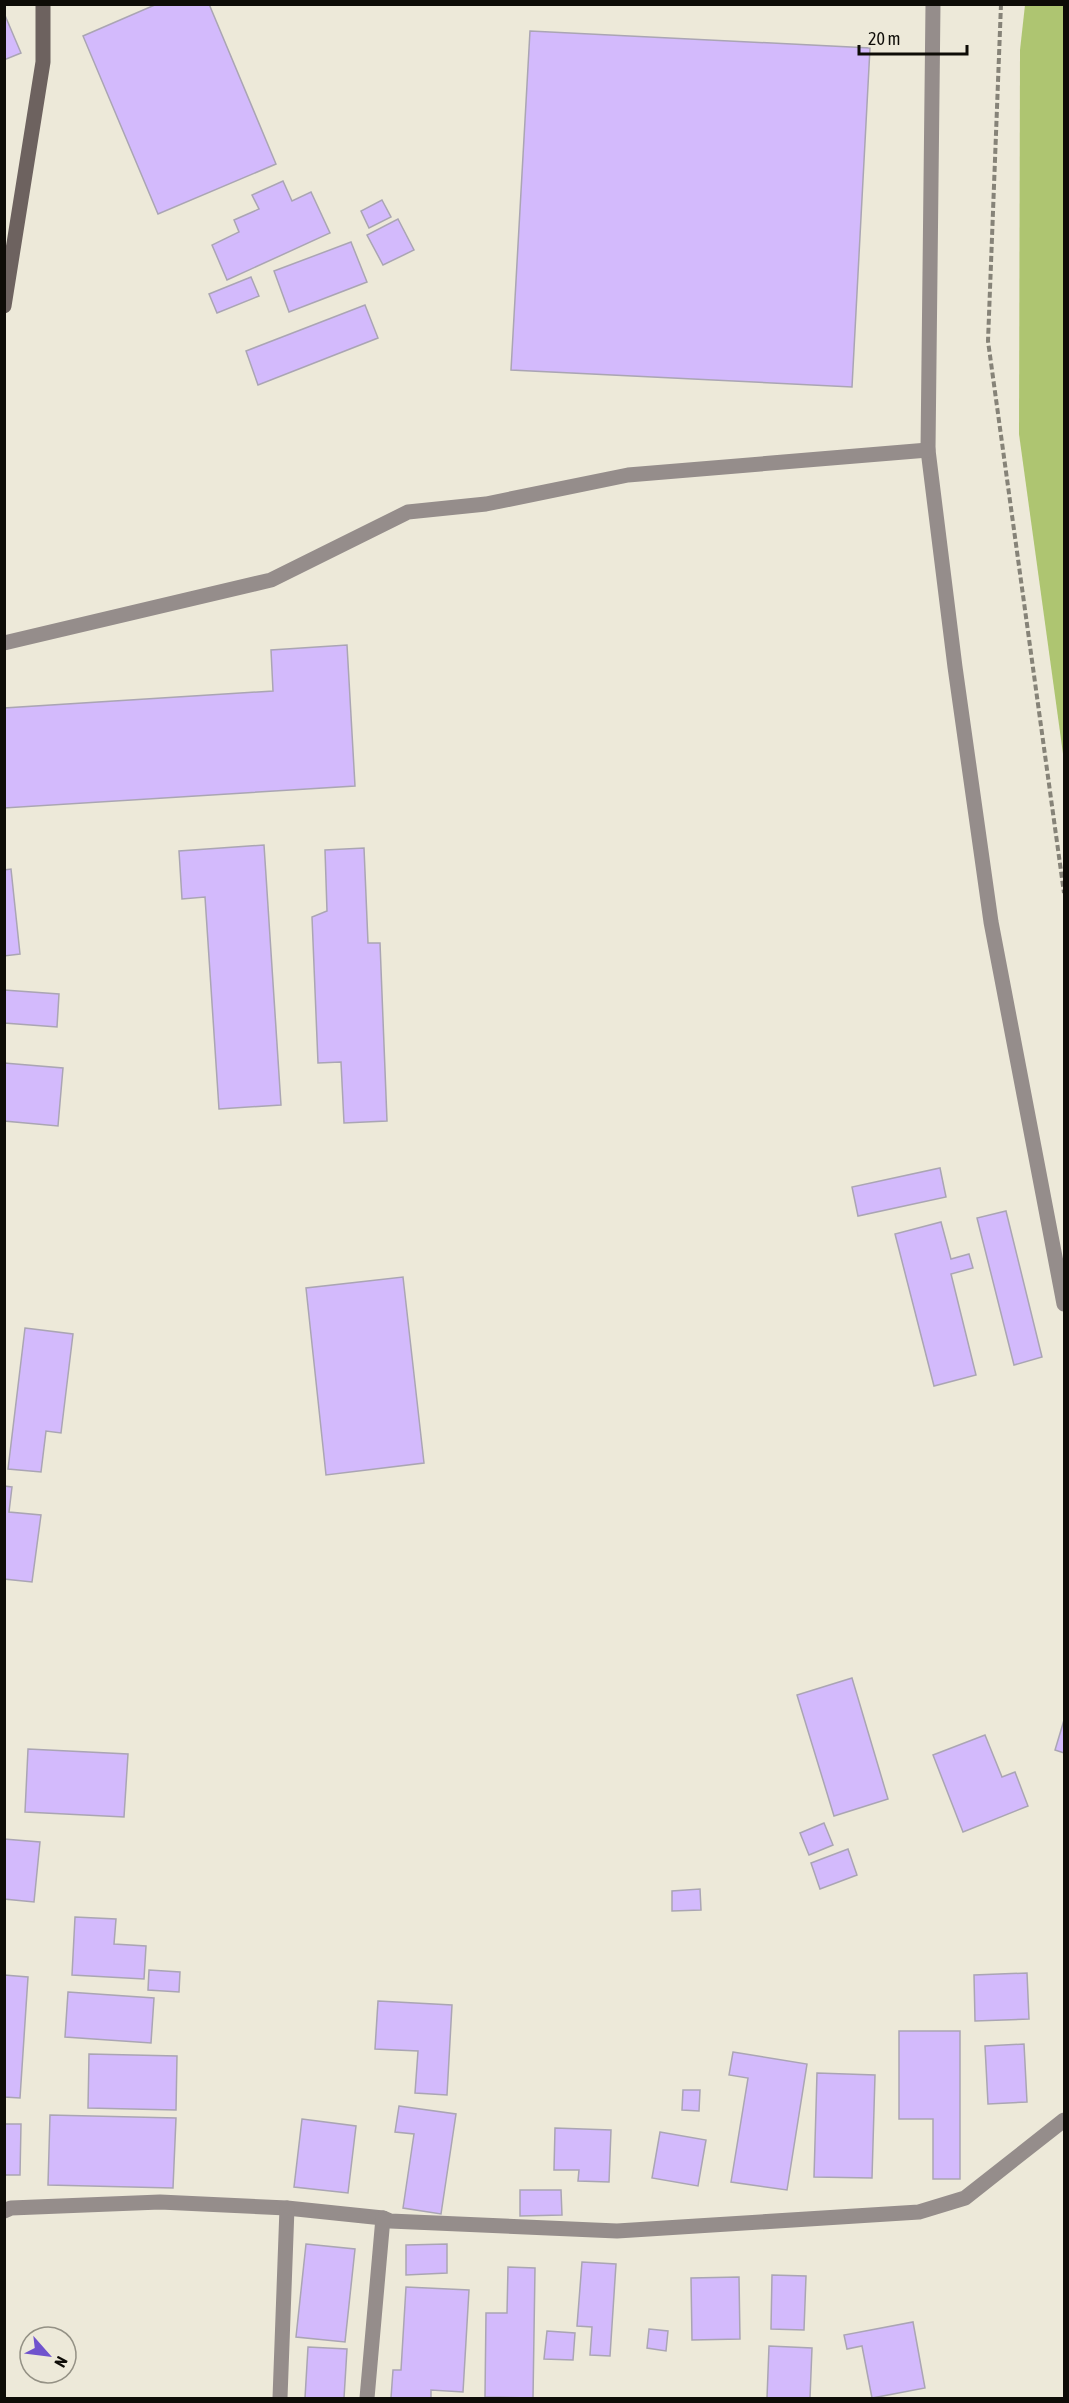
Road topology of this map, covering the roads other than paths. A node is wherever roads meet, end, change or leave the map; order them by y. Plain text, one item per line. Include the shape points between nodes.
1 (43, 4) edge
2 (933, 4) edge
3 (4, 306) edge
4 (928, 450) junction
5 (4, 643) edge
6 (1065, 1304) edge
7 (1065, 2120) edge
8 (287, 2208) junction
9 (4, 2211) edge
10 (382, 2218) junction
11 (280, 2398) edge
12 (367, 2398) edge

1 - 3 street via 43,62
2 - 4 street
4 - 5 street via 628,475 486,504 408,512 271,580
4 - 6 street via 991,922
7 - 10 street via 965,2198 919,2212 617,2231
8 - 9 street via 160,2202
8 - 10 street
8 - 11 street
10 - 12 street

